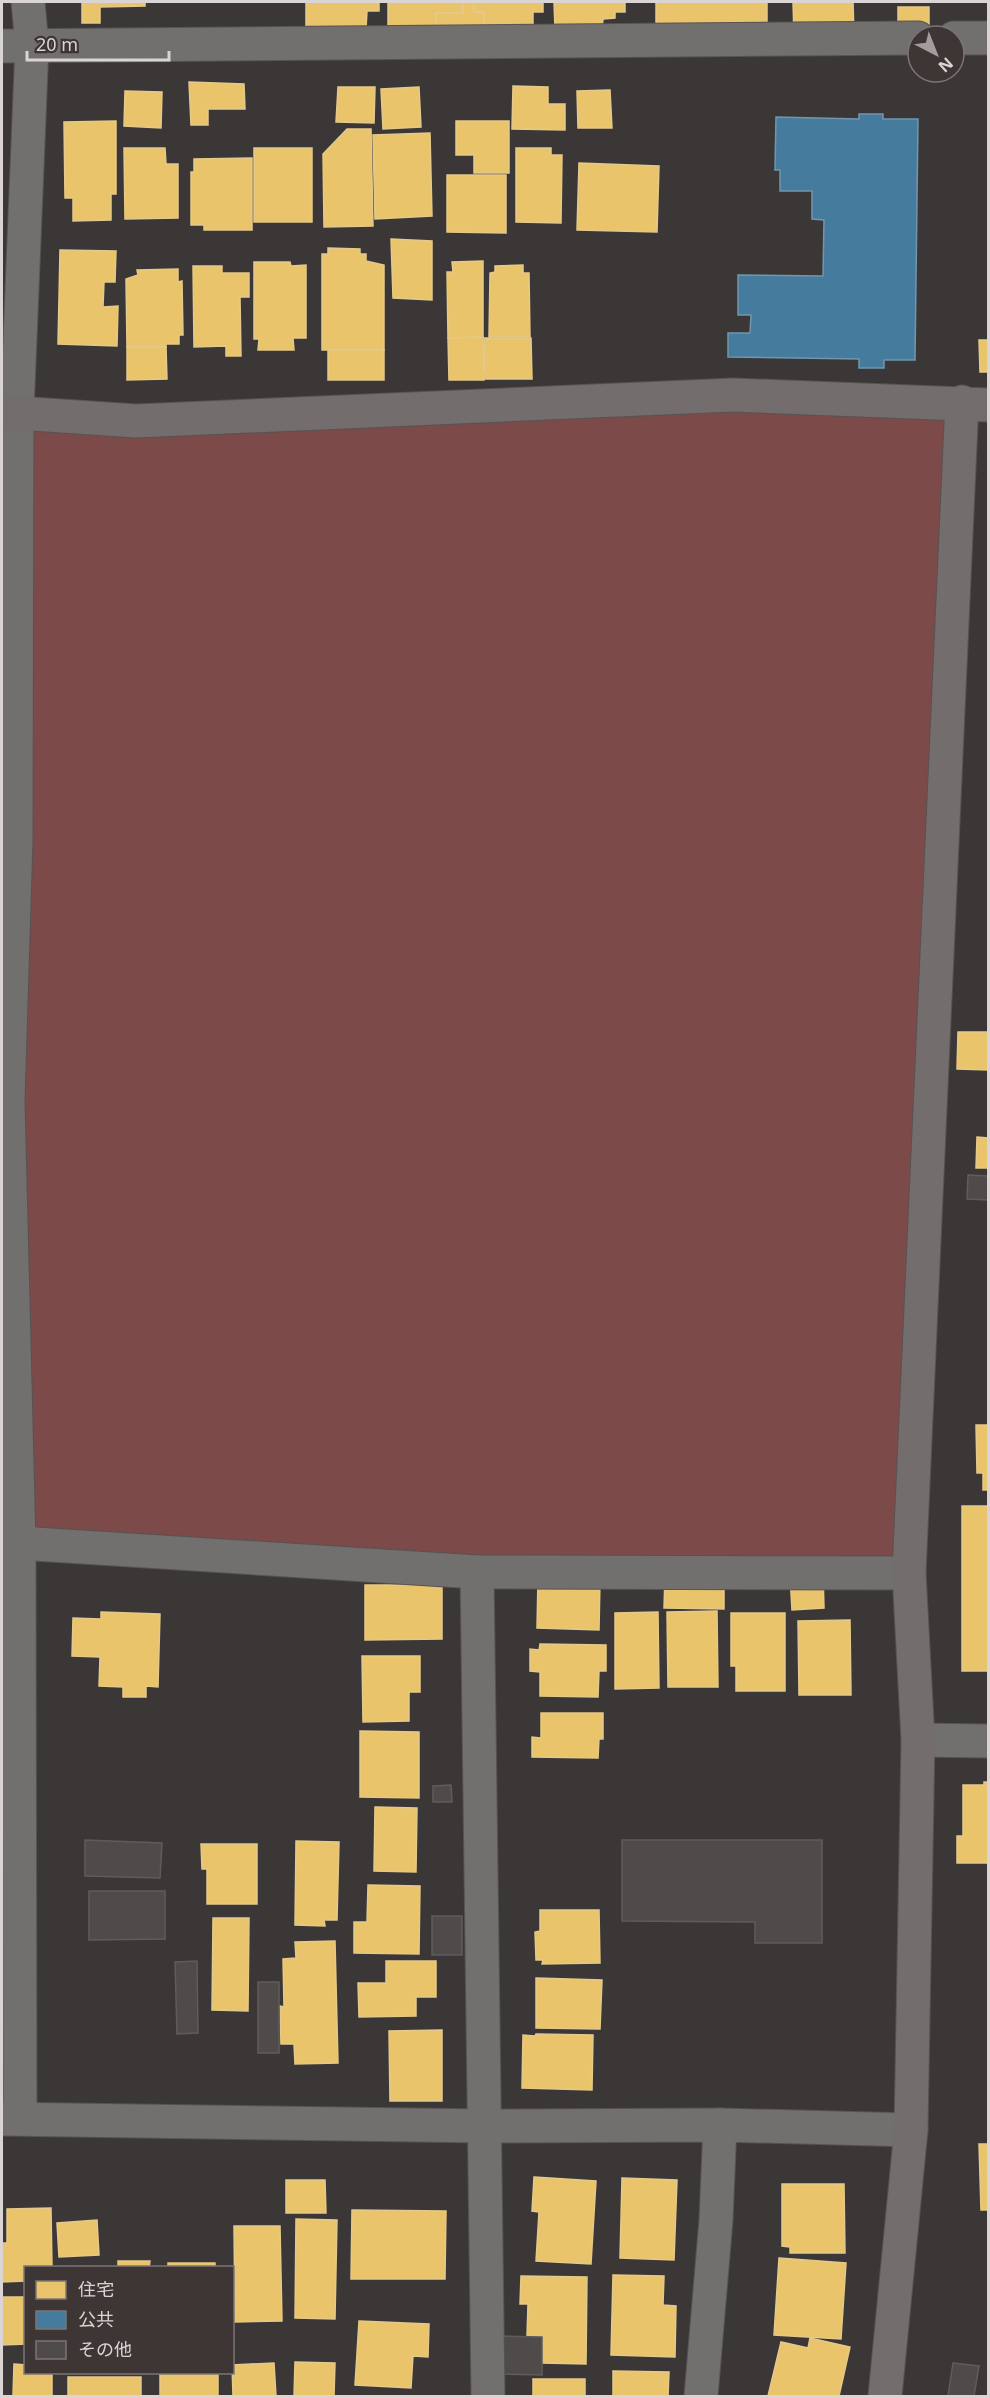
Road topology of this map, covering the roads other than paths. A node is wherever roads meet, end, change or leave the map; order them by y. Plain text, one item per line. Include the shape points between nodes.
1 (28, 2) edge
2 (906, 38) edge
3 (966, 38) edge
4 (988, 38) edge
5 (17, 45) edge
6 (975, 404) edge
7 (9, 412) edge
8 (9, 839) edge
9 (4, 1101) edge
10 (19, 1543) junction
11 (477, 1572) junction
12 (909, 1573) junction
13 (918, 1740) junction
14 (988, 1741) edge
15 (11, 2119) edge
16 (720, 2125) junction
17 (485, 2126) junction
18 (911, 2130) junction
19 (488, 2397) edge
20 (700, 2397) edge
21 (885, 2397) edge

1 - 5 street
2 - 5 street
3 - 4 street
5 - 7 street
6 - 7 street via 733,395 136,421
6 - 12 street
7 - 8 street
8 - 9 street
9 - 10 street
10 - 11 street
10 - 15 street
11 - 12 street
11 - 17 street
12 - 13 street
13 - 14 street
13 - 18 street
15 - 17 street
16 - 17 street
16 - 18 street
16 - 20 street
17 - 19 street
18 - 21 street

